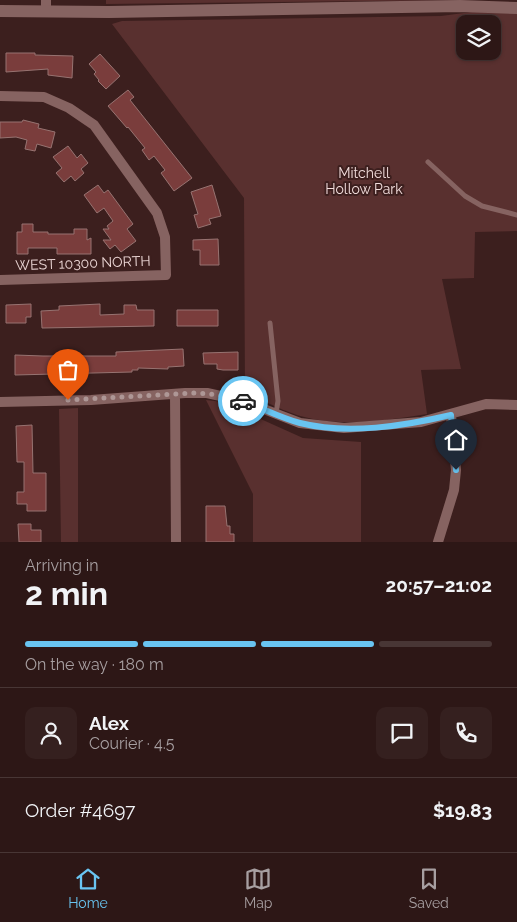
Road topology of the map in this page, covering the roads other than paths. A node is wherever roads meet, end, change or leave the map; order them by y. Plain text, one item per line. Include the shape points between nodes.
1 (46, 6) edge
2 (517, 8) edge
3 (0, 11) edge
4 (0, 96) edge
5 (428, 162) dead end
6 (517, 215) edge
7 (0, 280) edge
8 (270, 323) dead end
9 (175, 394) junction
10 (0, 402) edge
11 (517, 405) edge
12 (276, 414) junction
13 (451, 415) junction
14 (176, 542) edge
15 (438, 542) edge

1 - 2 street
1 - 3 street
4 - 7 street, WEST 10300 NORTH via 44,97 69,108 94,125 156,213 165,238 166,274
5 - 6 lane via 465,196 482,206
8 - 12 lane via 278,401
9 - 10 street
9 - 12 street via 219,395
9 - 14 street
11 - 13 street via 486,404
12 - 13 street via 300,423 344,428 412,423
13 - 15 street via 456,470 454,490

